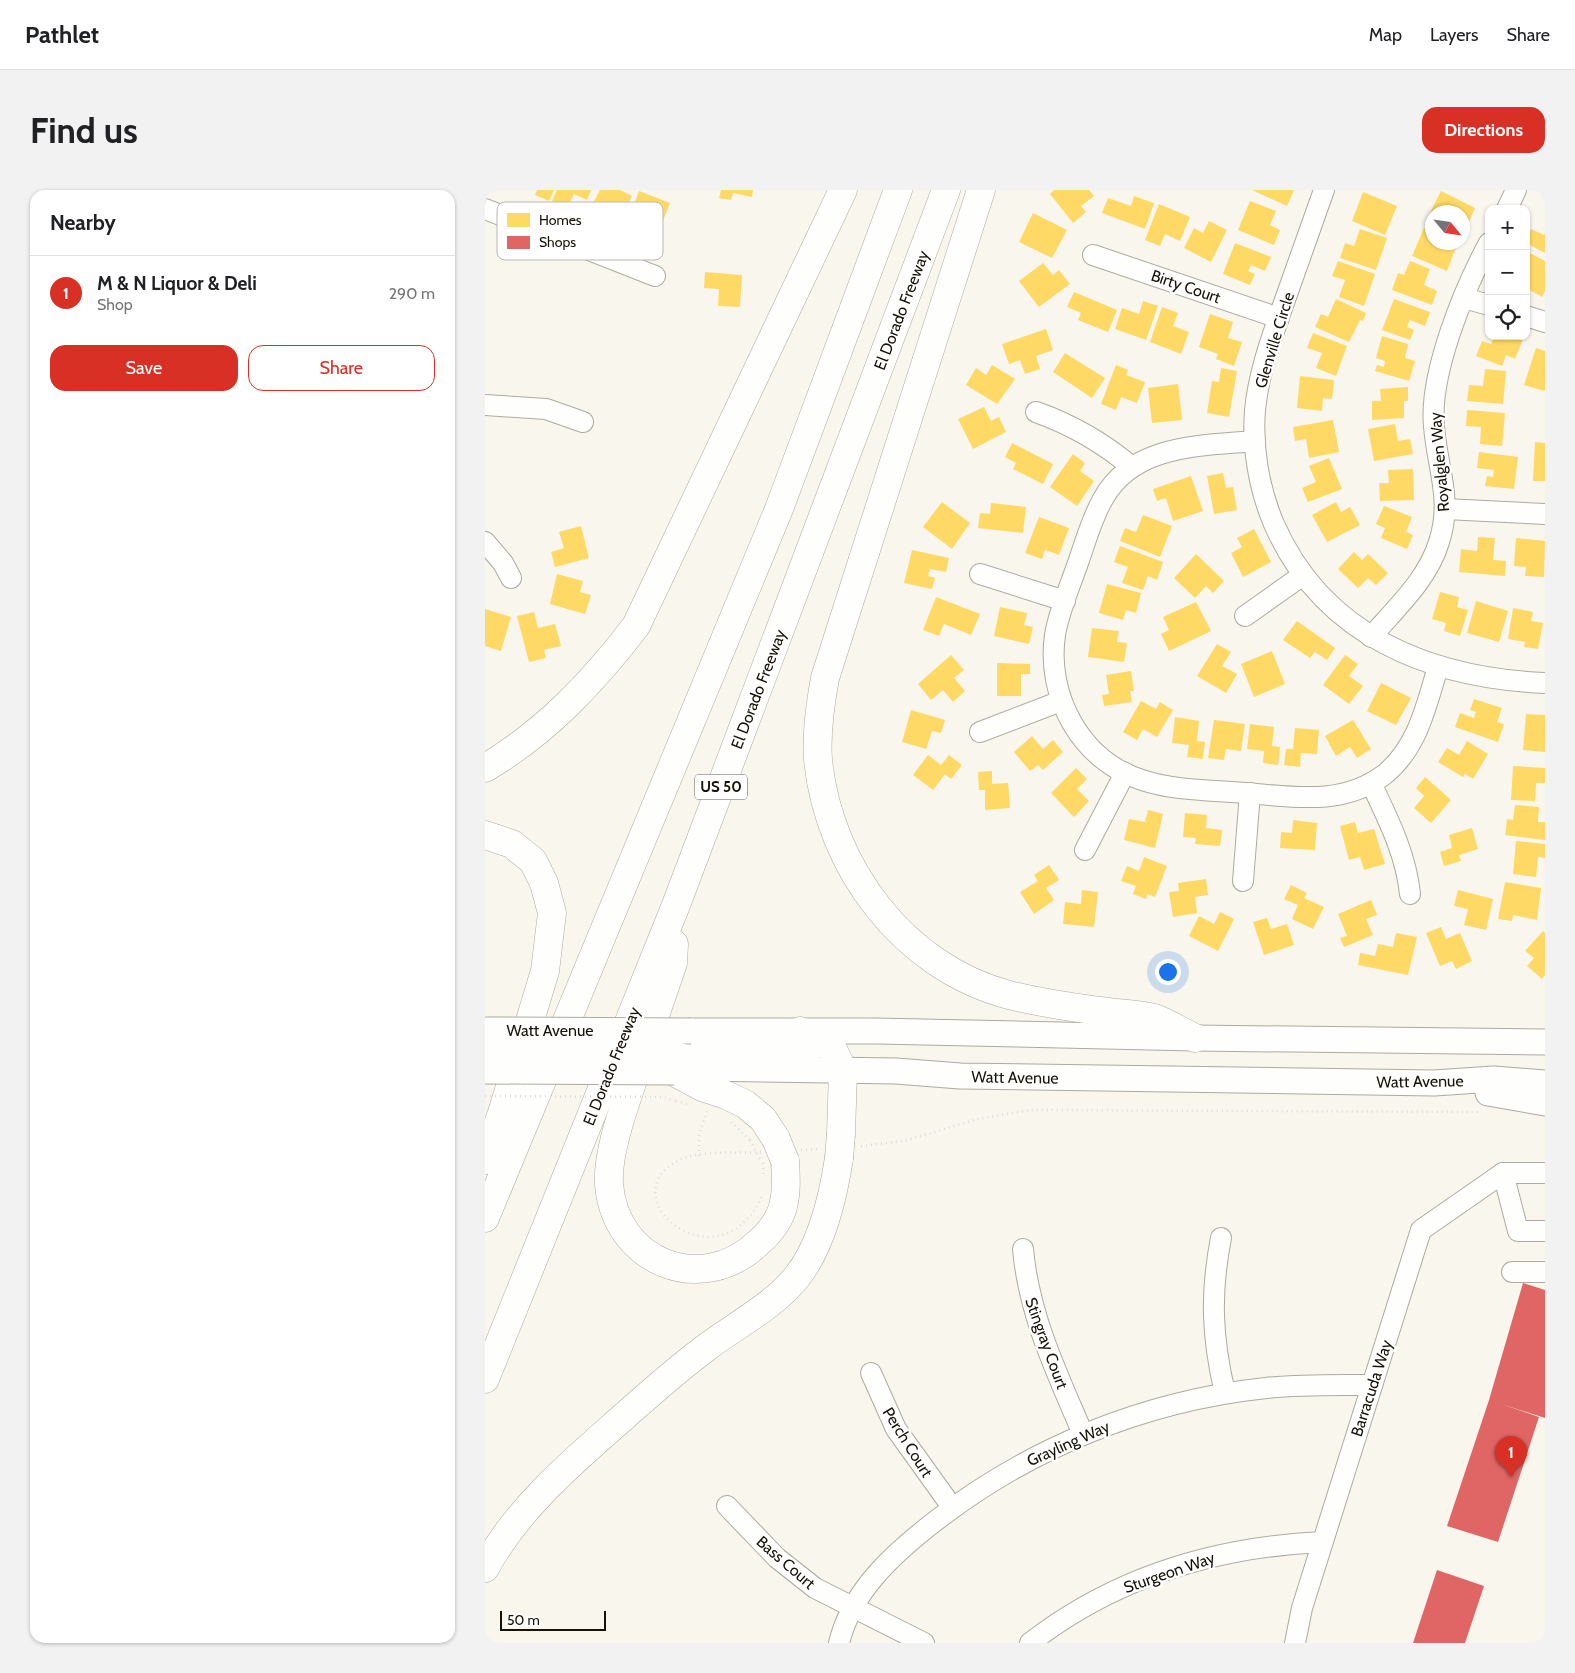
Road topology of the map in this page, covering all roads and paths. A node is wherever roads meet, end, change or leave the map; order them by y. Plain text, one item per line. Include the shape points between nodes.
1 (843, 190) edge
2 (898, 190) edge
3 (946, 190) edge
4 (981, 190) edge
5 (1324, 190) edge
6 (1516, 190) edge
7 (1509, 205) edge
8 (485, 209) edge
9 (497, 214) edge
10 (1486, 250) edge
11 (1093, 255) dead end
12 (614, 260) edge
13 (655, 276) dead end
14 (1464, 298) junction
15 (1485, 304) edge
16 (1530, 317) edge
17 (1279, 318) junction
18 (1545, 322) edge
19 (485, 405) edge
20 (1036, 412) dead end
21 (583, 422) dead end
22 (1255, 441) junction
23 (1132, 467) junction
24 (1445, 509) junction
25 (1545, 514) edge
26 (485, 542) edge
27 (981, 574) dead end
28 (1303, 575) junction
29 (511, 578) dead end
30 (1065, 601) junction
31 (1245, 616) dead end
32 (1371, 637) junction
33 (1438, 667) junction
34 (1545, 683) edge
35 (1061, 701) junction
36 (981, 732) dead end
37 (485, 768) edge
38 (1125, 773) junction
39 (1371, 783) junction
40 (1250, 794) junction
41 (485, 835) edge
42 (1085, 850) dead end
43 (1243, 881) dead end
44 (1410, 894) dead end
45 (676, 905) junction
46 (485, 1030) edge
47 (876, 1031) junction
48 (1195, 1038) junction
49 (801, 1042) junction
50 (1545, 1042) edge
51 (830, 1043) junction
52 (485, 1051) edge
53 (677, 1063) junction
54 (485, 1071) edge
55 (843, 1071) junction
56 (1434, 1083) junction
57 (1545, 1083) edge
58 (485, 1096) edge
59 (1545, 1103) edge
60 (691, 1105) dead end
61 (699, 1108) dead end
62 (707, 1111) junction
63 (1483, 1112) dead end
64 (716, 1114) dead end
65 (730, 1120) dead end
66 (840, 1147) junction
67 (773, 1151) junction
68 (699, 1156) junction
69 (485, 1160) edge
70 (1503, 1173) junction
71 (1545, 1173) edge
72 (764, 1182) dead end
73 (765, 1191) dead end
74 (485, 1218) edge
75 (1545, 1231) edge
76 (1221, 1238) dead end
77 (1023, 1249) dead end
78 (1512, 1272) dead end
79 (1545, 1272) edge
80 (871, 1373) dead end
81 (485, 1379) edge
82 (1372, 1385) junction
83 (1225, 1393) junction
84 (1083, 1434) junction
85 (727, 1506) dead end
86 (952, 1507) junction
87 (1322, 1542) junction
88 (485, 1568) edge
89 (852, 1609) junction
90 (839, 1643) edge
91 (924, 1643) edge
92 (1030, 1643) edge
93 (1295, 1643) edge

1 - 37 highway via 636,626 606,666 574,700 537,732
2 - 74 highway, US 50 via 779,509
3 - 45 highway, El Dorado Freeway / US 50
4 - 48 highway via 825,678 818,717 818,743 826,806 840,847 878,910 938,963 971,982 1008,994 1053,1005 1153,1018
5 - 17 street, Glenville Circle
6 - 7 street
8 - 9 street
10 - 14 street, Royalglen Way
11 - 17 street, Birty Court
12 - 13 street
14 - 15 street
14 - 24 street, Royalglen Way via 1441,362 1434,400 1433,425 1443,475
16 - 18 street
17 - 22 street, Glenville Circle via 1259,384
19 - 21 street via 546,409
20 - 23 street via 1079,429 1107,445
22 - 23 street via 1161,452
22 - 28 street, Glenville Circle via 1263,492 1271,516 1281,540
23 - 30 street via 1103,498
24 - 25 street
24 - 32 street, Royalglen Way via 1439,541 1425,572
26 - 29 street
27 - 30 street
28 - 31 street
28 - 32 street, Glenville Circle via 1336,610
30 - 35 street via 1055,635 1053,658
32 - 33 street, Glenville Circle
33 - 34 street, Glenville Circle via 1515,682
33 - 39 street via 1420,726 1411,744 1399,760
35 - 36 street
35 - 38 street via 1075,729 1090,747
38 - 40 street via 1162,786
38 - 42 street
39 - 40 street via 1333,797
39 - 44 street via 1400,847
40 - 43 street
41 - 69 highway via 512,844 533,862 544,883 551,913 545,971
45 - 67 highway via 673,963 619,1120 612,1157 609,1182 620,1225 632,1242 650,1257 671,1266 707,1269 726,1265 749,1252 768,1234 782,1211 787,1186
45 - 81 highway, El Dorado Freeway / US 50
46 - 49 main road, Watt Avenue, bridge via 691,1031
47 - 48 main road, Watt Avenue
47 - 49 main road, Watt Avenue
47 - 51 street
48 - 50 main road, Watt Avenue
49 - 51 highway
49 - 53 street
49 - 55 street
51 - 55 highway
52 - 53 street, bridge
53 - 54 main road, Watt Avenue, bridge
53 - 55 main road, Watt Avenue via 702,1068
53 - 67 highway via 702,1087 745,1104 763,1119
55 - 56 main road, Watt Avenue via 960,1076
55 - 66 highway
56 - 57 main road, Watt Avenue via 1493,1079
56 - 59 main road
58 - 60 path, bridge via 663,1097
61 - 62 path
62 - 64 path
62 - 68 path via 699,1135
63 - 66 path via 1030,1110 979,1119 904,1141
65 - 67 path
66 - 67 path
66 - 88 highway via 826,1220 797,1277 783,1293 669,1376 578,1457 523,1514
67 - 68 path
67 - 72 path
68 - 73 path via 670,1165 659,1180 655,1196 669,1223 681,1231 706,1237 722,1236 756,1212
70 - 71 street
70 - 75 street via 1518,1231
70 - 82 street, Barracuda Way via 1421,1230
76 - 83 street via 1213,1294 1213,1325
77 - 84 street, Stingray Court via 1037,1324
78 - 79 street
80 - 86 street, Perch Court via 896,1429
82 - 83 street, Grayling Way via 1313,1384
82 - 87 street, Barracuda Way
83 - 84 street, Grayling Way via 1179,1402
84 - 86 street, Grayling Way via 1011,1469
85 - 89 street, Bass Court via 795,1574
86 - 89 street, Grayling Way via 886,1563
87 - 92 street, Sturgeon Way via 1232,1552 1158,1572 1096,1600
87 - 93 street, Barracuda Way
89 - 90 street, Grayling Way
89 - 91 street

